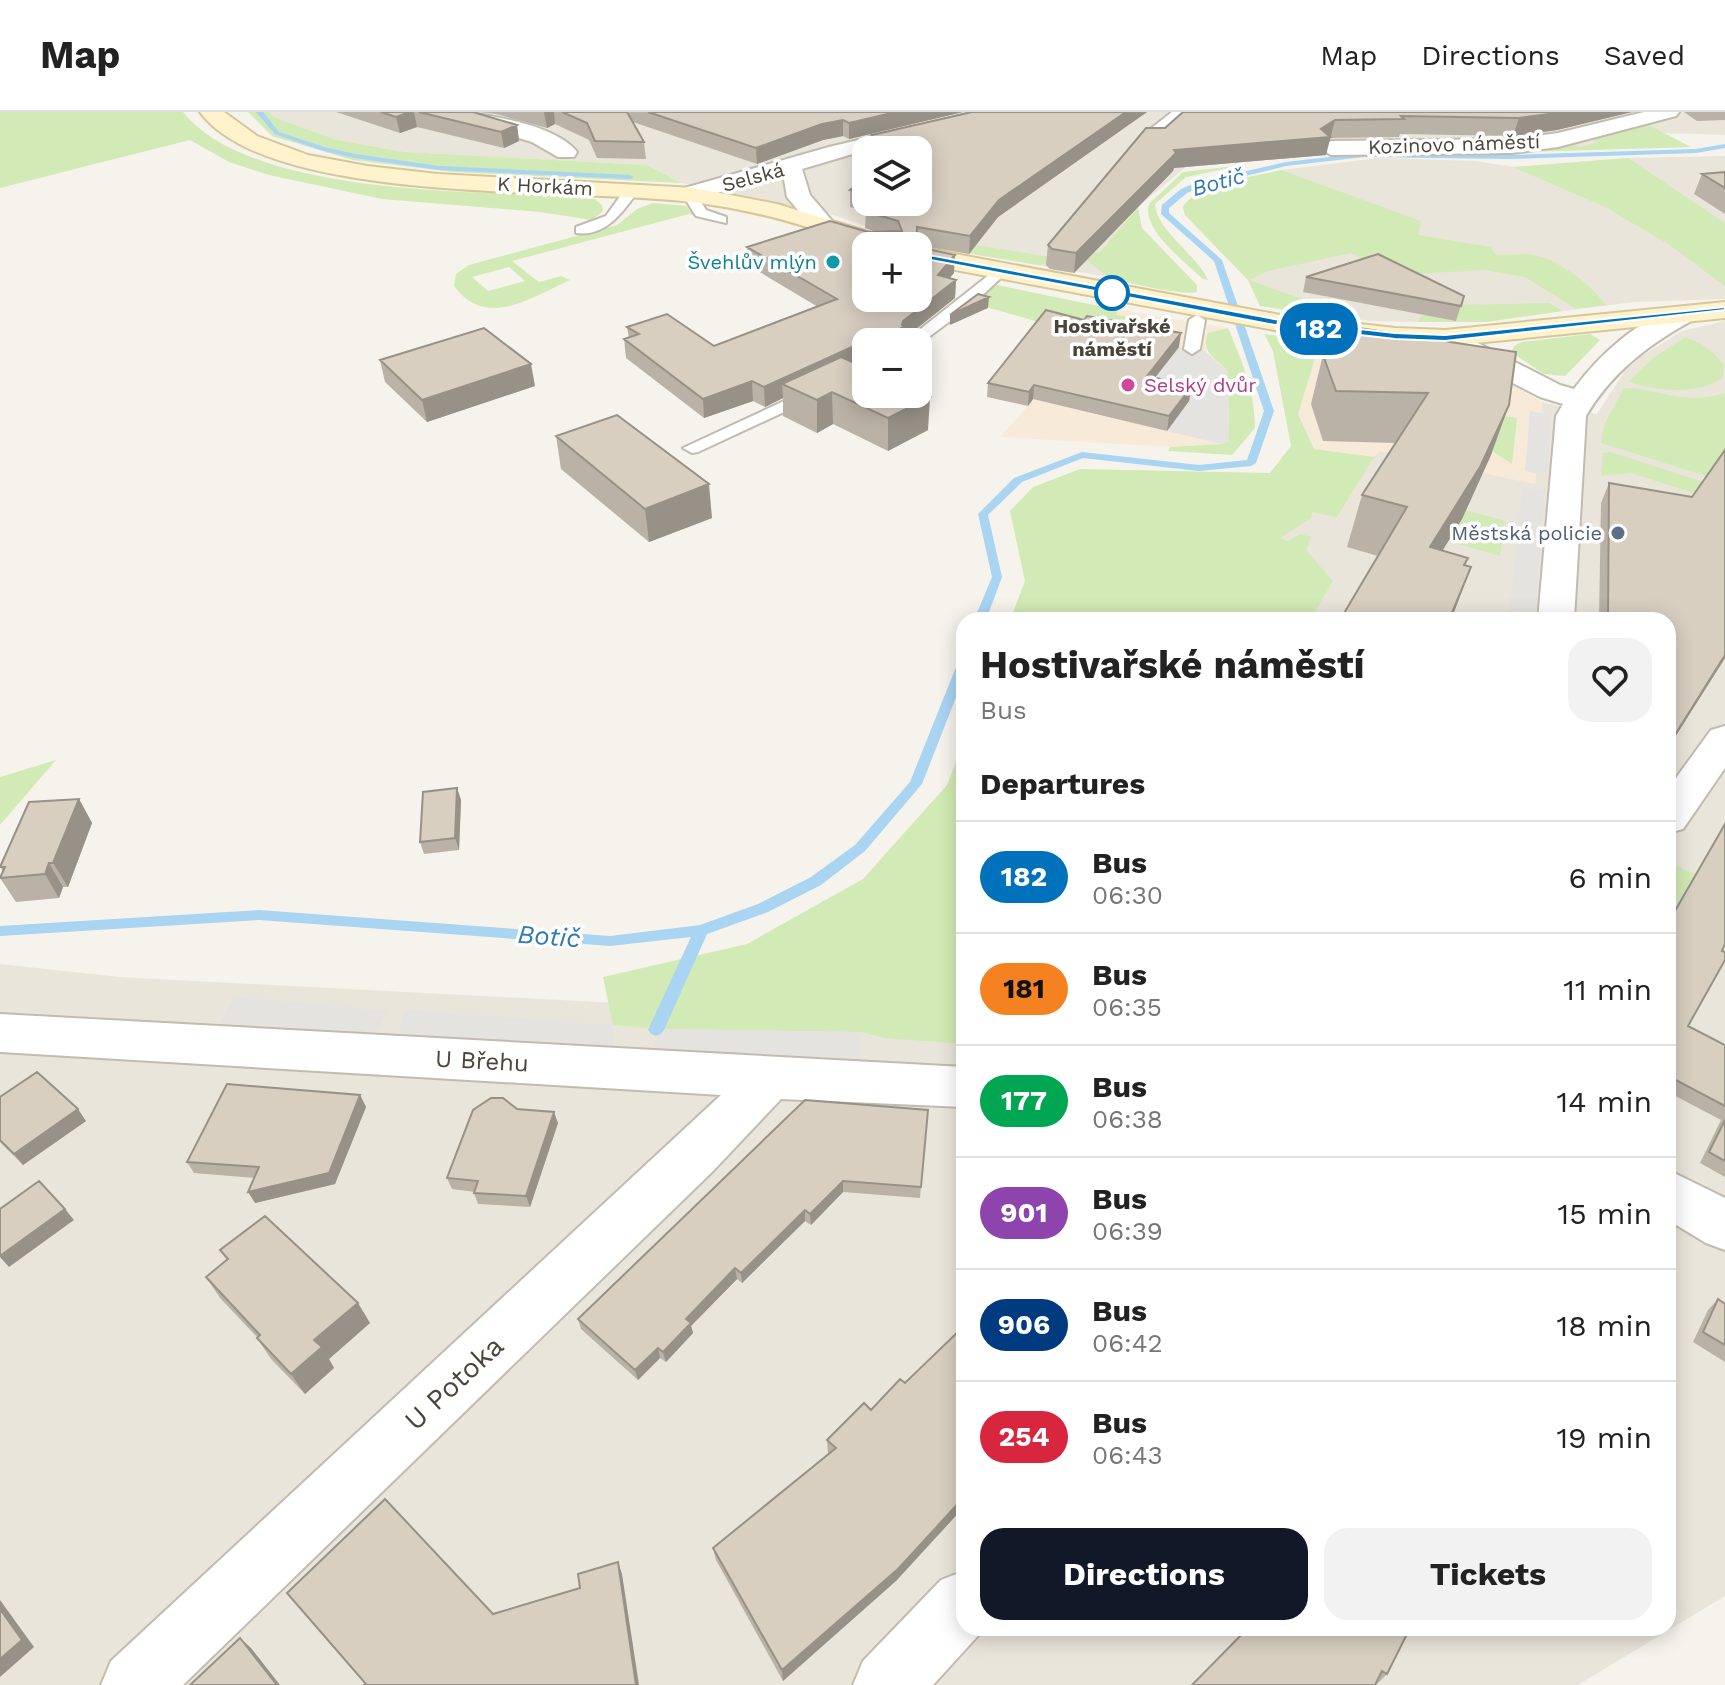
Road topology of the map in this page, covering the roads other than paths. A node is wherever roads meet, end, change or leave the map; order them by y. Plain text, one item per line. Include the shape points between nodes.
1 (210, 112) edge
2 (454, 112) edge
3 (1002, 112) edge
4 (1185, 112) edge
5 (1669, 112) edge
6 (937, 117) edge
7 (868, 120) edge
8 (237, 122) edge
9 (1152, 139) edge
10 (1331, 148) edge
11 (566, 152) dead end
12 (817, 160) junction
13 (794, 174) junction
14 (631, 191) junction
15 (689, 194) junction
16 (752, 202) junction
17 (721, 220) dead end
18 (822, 223) junction
19 (581, 230) dead end
20 (852, 233) edge
21 (932, 258) edge
22 (999, 272) junction
23 (1725, 310) edge
24 (1681, 315) junction
25 (1209, 316) junction
26 (931, 328) edge
27 (1445, 338) junction
28 (1192, 349) dead end
29 (852, 374) edge
30 (1575, 408) junction
31 (692, 448) dead end
32 (1557, 612) edge
33 (1725, 739) edge
34 (1676, 808) edge
35 (6, 1037) edge
36 (770, 1078) junction
37 (956, 1087) edge
38 (1676, 1198) edge
39 (1725, 1226) edge
40 (956, 1612) edge
41 (135, 1685) edge
42 (887, 1685) edge

1 - 8 main road, K Horkám
2 - 11 street via 531,134
3 - 12 street, Selská
4 - 9 street
5 - 10 street, Kozinovo náměstí via 1512,146
6 - 7 street via 882,128
8 - 14 main road, K Horkám via 287,155 397,177
12 - 13 street, Selská
12 - 15 street, Selská
13 - 16 street, Selská
13 - 18 street, Selská via 799,197
14 - 15 main road, K Horkám
14 - 19 lane via 611,219
15 - 16 main road, K Horkám
15 - 17 lane via 701,213
16 - 18 main road, K Horkám
18 - 20 main road, K Horkám
21 - 22 main road
22 - 25 main road
22 - 26 lane
23 - 24 main road
24 - 27 main road
24 - 30 street via 1632,345
25 - 27 main road
25 - 28 lane
27 - 30 street
29 - 31 lane
30 - 32 street
33 - 34 street
35 - 36 street, U Břehu
36 - 37 street, U Břehu
36 - 41 street, U Potoka via 684,1166
38 - 39 street
40 - 42 street

